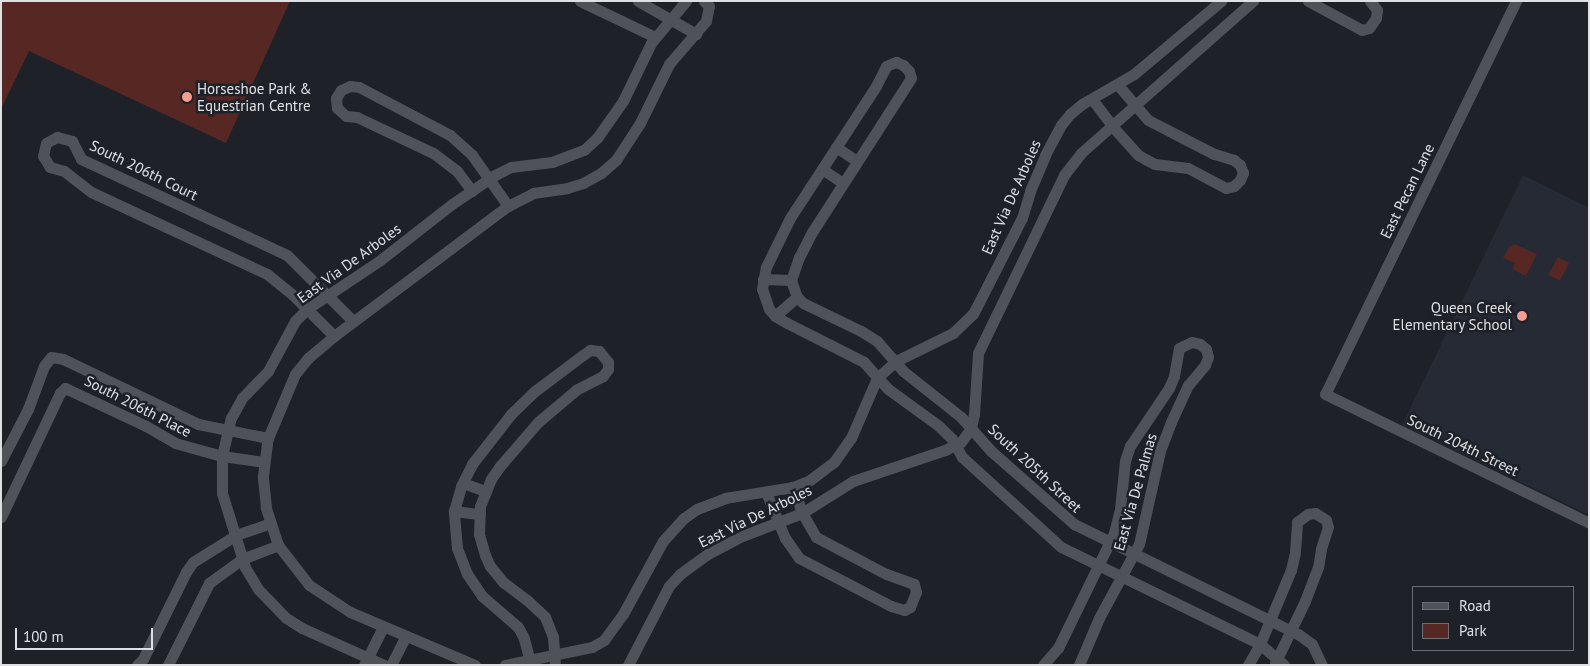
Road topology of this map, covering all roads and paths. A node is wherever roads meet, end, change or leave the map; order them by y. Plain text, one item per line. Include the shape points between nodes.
1 (580, 1) edge
2 (638, 1) edge
3 (686, 1) edge
4 (704, 1) edge
5 (1221, 1) edge
6 (1253, 1) edge
7 (1308, 1) edge
8 (1370, 1) edge
9 (1516, 1) edge
10 (671, 20) junction
11 (696, 34) junction
12 (655, 37) junction
13 (1118, 85) junction
14 (1092, 99) junction
15 (1134, 105) junction
16 (1112, 126) junction
17 (836, 147) junction
18 (857, 161) junction
19 (822, 169) junction
20 (490, 178) junction
21 (843, 183) junction
22 (472, 191) junction
23 (508, 206) junction
24 (763, 279) junction
25 (791, 280) junction
26 (328, 295) junction
27 (797, 297) junction
28 (307, 310) junction
29 (775, 316) junction
30 (353, 321) junction
31 (334, 336) junction
32 (896, 361) junction
33 (877, 378) junction
34 (1325, 394) joint
35 (971, 428) junction
36 (227, 430) junction
37 (268, 438) junction
38 (956, 447) junction
39 (222, 456) junction
40 (1, 461) edge
41 (264, 462) junction
42 (463, 482) junction
43 (793, 487) junction
44 (485, 491) junction
45 (766, 492) junction
46 (454, 511) junction
47 (802, 513) junction
48 (480, 514) junction
49 (1, 517) edge
50 (777, 522) junction
51 (270, 523) junction
52 (1589, 523) edge
53 (236, 535) junction
54 (1109, 542) junction
55 (278, 545) junction
56 (1135, 554) junction
57 (242, 559) junction
58 (1098, 565) junction
59 (1123, 577) junction
60 (1269, 619) junction
61 (383, 627) junction
62 (1292, 630) junction
63 (405, 637) junction
64 (1260, 644) junction
65 (555, 660) edge
66 (366, 661) edge
67 (535, 661) edge
68 (1278, 662) edge
69 (137, 665) edge
70 (168, 665) edge
71 (384, 665) edge
72 (391, 665) edge
73 (475, 665) edge
74 (505, 665) edge
75 (628, 665) edge
76 (1043, 665) edge
77 (1079, 665) edge
78 (1248, 665) edge
79 (1322, 665) edge

1 - 12 street
2 - 10 street
3 - 10 street, East Via De Arboles
4 - 11 street via 709,6 709,14
5 - 13 street, East Via De Arboles
6 - 15 street
7 - 8 street via 1362,30 1369,28 1376,18 1377,10
9 - 34 street, East Pecan Lane
10 - 11 street
10 - 12 street, East Via De Arboles
11 - 23 street via 669,64 640,123 616,160 583,183 532,193
12 - 20 street, East Via De Arboles via 623,101 597,138 584,150 552,162 511,167
13 - 14 street, East Via De Arboles
13 - 15 street
14 - 16 street
14 - 32 street, East Via De Arboles via 1070,114 1054,139 1036,173 1022,218 973,314 954,333
15 - 16 street
15 - 16 street via 1157,126 1214,154 1234,160 1243,173 1240,180 1226,188 1188,168 1155,164 1138,155
16 - 35 street via 1081,154 1064,175 985,334 978,353
17 - 18 street
17 - 18 street via 886,66 896,62 903,65 911,78
17 - 19 street
18 - 21 street
19 - 21 street
19 - 24 street via 790,218
20 - 22 street, East Via De Arboles
20 - 22 street via 450,135 359,87 340,90 336,98 337,108 346,116 357,117 433,153 457,172
20 - 23 street
21 - 25 street via 803,248
22 - 26 street, East Via De Arboles
23 - 30 street
24 - 25 street
24 - 29 street via 764,299
25 - 27 street
26 - 28 street, East Via De Arboles
26 - 28 street, South 206th Court via 279,251 81,159 72,141 57,137 46,144 43,156 50,167 64,171 92,192 266,274 284,286
26 - 30 street, South 206th Court
27 - 29 street
27 - 32 street, South 205th Street via 870,336
28 - 31 street, South 206th Court
28 - 36 street, East Via De Arboles via 295,321 268,371 242,398
29 - 33 street via 864,362
30 - 31 street
31 - 37 street via 295,374
32 - 33 street, East Via De Arboles
32 - 35 street, South 205th Street via 903,371
33 - 38 street via 939,426
33 - 43 street, East Via De Arboles via 844,450 822,472
34 - 52 street, South 204th Street
35 - 38 street
35 - 54 street, South 205th Street via 991,451 1064,516
36 - 37 street
36 - 39 street, East Via De Arboles
36 - 40 street, South 206th Place via 198,424 63,359 51,357
37 - 41 street
38 - 47 street, East Via De Arboles via 853,481
38 - 58 street via 962,457 1052,540
39 - 41 street
39 - 49 street, South 206th Place via 175,443 65,388 60,392
39 - 53 street, East Via De Arboles via 222,493
41 - 51 street via 263,492
42 - 44 street
42 - 44 street via 491,438 535,391 590,350 605,356 608,369 603,376 576,390 538,422 500,466
42 - 46 street
43 - 45 street, East Via De Arboles
43 - 47 street
44 - 48 street
45 - 50 street
45 - 65 street, East Via De Arboles via 725,498 684,518 663,541 623,614 604,640
46 - 48 street
46 - 67 street via 457,548 467,574 482,596 518,627
47 - 50 street, East Via De Arboles
47 - 50 street via 810,529 823,543 914,584 916,592 910,607 898,609 806,563 792,550
48 - 65 street via 479,534 490,566 503,582 545,617 550,625
50 - 75 street, East Via De Arboles via 723,545 680,574 661,598
51 - 53 street
51 - 55 street
53 - 57 street, East Via De Arboles
53 - 69 street via 189,567
54 - 56 street, South 205th Street
54 - 56 street, East Via De Palmas via 1118,522 1125,461 1130,446 1169,388 1179,348 1192,342 1200,344 1208,357 1206,365 1188,385 1165,437
54 - 58 street, East Via De Palmas
55 - 57 street
55 - 61 street via 297,572 324,597
56 - 59 street, East Via De Palmas
56 - 60 street, South 205th Street
57 - 66 street, East Via De Arboles via 258,589 286,618
57 - 70 street via 205,588
58 - 59 street
58 - 76 street, East Via De Palmas via 1058,648
59 - 64 street
59 - 77 street, East Via De Palmas
60 - 62 street, South 205th Street
60 - 62 street via 1291,570 1297,522 1308,514 1321,516 1328,528 1318,568
60 - 64 street
61 - 63 street
61 - 66 street
62 - 68 street
62 - 79 street, South 205th Street via 1312,644
63 - 72 street
63 - 73 street
64 - 68 street
64 - 78 street
65 - 67 street, East Via De Arboles
66 - 71 street
67 - 74 street

